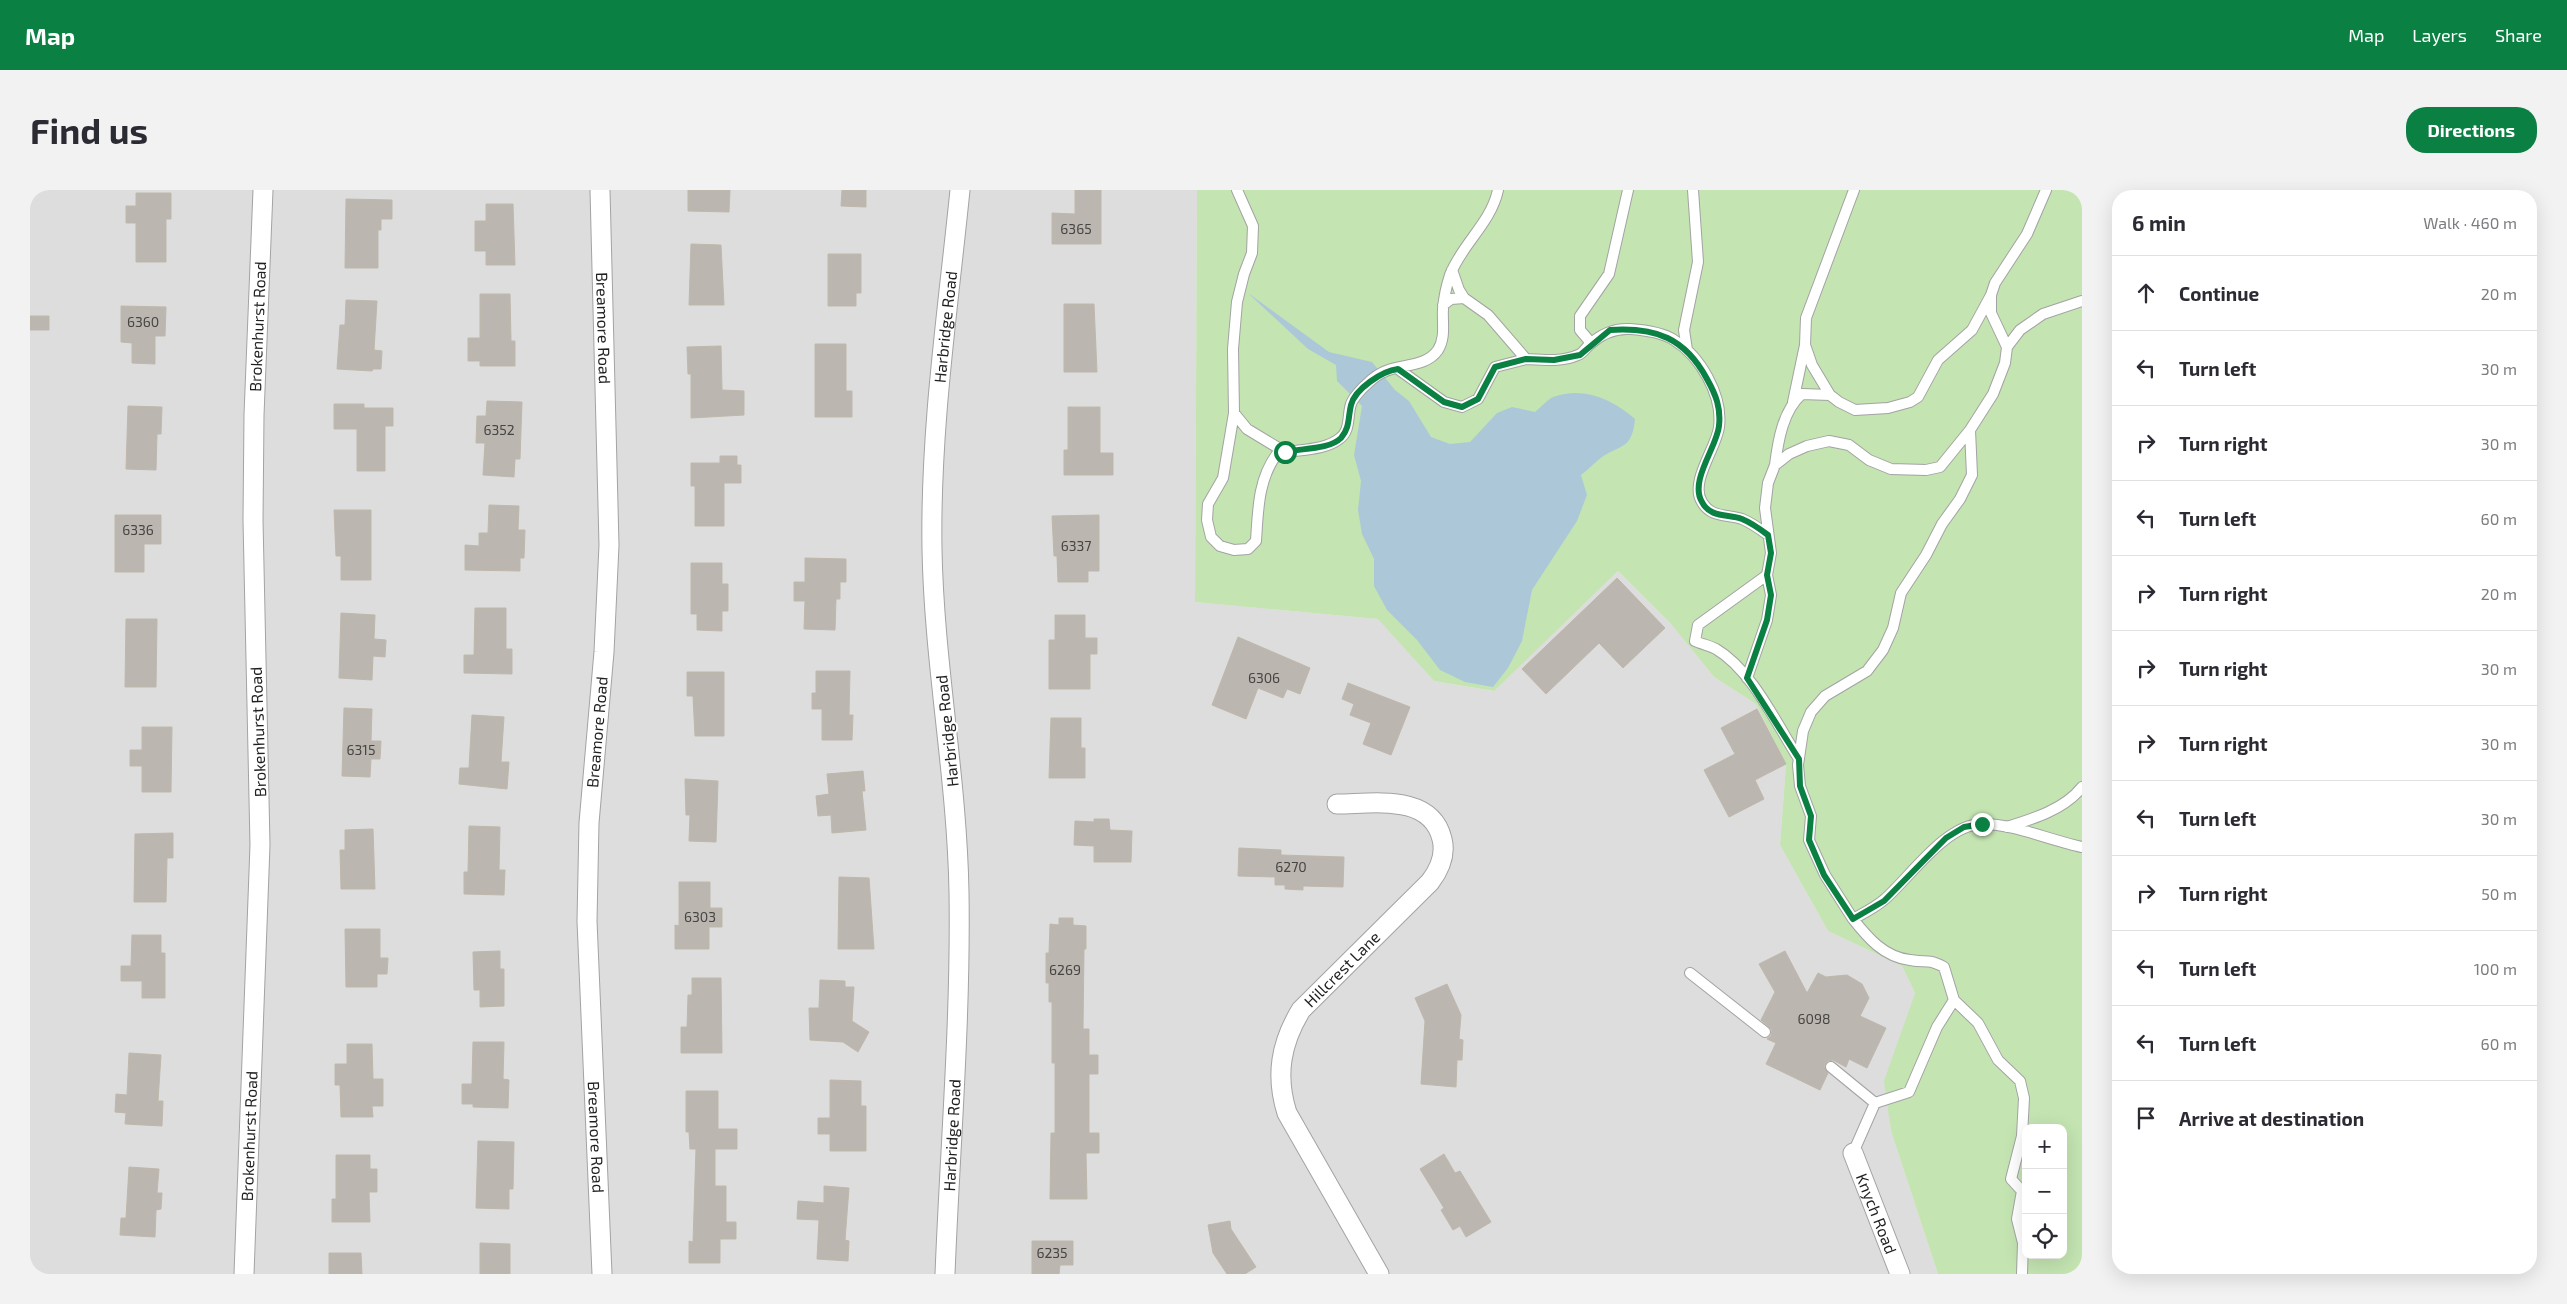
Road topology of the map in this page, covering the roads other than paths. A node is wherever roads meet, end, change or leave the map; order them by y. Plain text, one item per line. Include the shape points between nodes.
1 (263, 190) edge
2 (600, 190) edge
3 (960, 190) edge
4 (1237, 190) edge
5 (1498, 190) edge
6 (1628, 190) edge
7 (1693, 190) edge
8 (1854, 190) edge
9 (2046, 190) edge
10 (1452, 270) junction
11 (1991, 294) junction
12 (1464, 298) junction
13 (2082, 300) edge
14 (1443, 305) junction
15 (1591, 343) junction
16 (1805, 345) junction
17 (2007, 348) junction
18 (1687, 350) junction
19 (1526, 359) junction
20 (1398, 369) junction
21 (1830, 395) junction
22 (1793, 402) junction
23 (1234, 413) junction
24 (1970, 430) junction
25 (1285, 452) junction
26 (1775, 465) junction
27 (1768, 535) junction
28 (1767, 575) junction
29 (1747, 678) junction
30 (1799, 759) junction
31 (2082, 787) edge
32 (1338, 804) dead end
33 (2007, 827) junction
34 (2082, 847) edge
35 (1853, 919) junction
36 (1690, 973) dead end
37 (1954, 1000) junction
38 (1765, 1032) dead end
39 (1831, 1068) dead end
40 (1875, 1103) junction
41 (1853, 1154) joint
42 (244, 1274) edge
43 (602, 1274) edge
44 (945, 1274) edge
45 (1379, 1274) edge
46 (1900, 1274) edge
47 (2022, 1274) edge

1 - 42 street, Brokenhurst Road via 254,444 260,854
2 - 43 street, Breamore Road via 609,545 589,823 587,921
3 - 44 street, Harbridge Road via 932,486 934,601 952,766 958,888 958,1002
4 - 23 lane via 1252,226 1252,253 1237,302 1233,349
5 - 10 lane via 1483,224 1465,245
6 - 15 lane via 1609,274 1580,316 1580,330
7 - 18 lane via 1698,262 1684,330
8 - 16 lane via 1806,318
9 - 11 lane via 2027,234
10 - 12 lane
10 - 14 lane
11 - 17 lane via 1991,312
11 - 21 lane via 1972,330 1938,360 1918,397 1888,408 1855,410
12 - 14 lane via 1451,299
12 - 19 lane via 1488,315
13 - 17 lane via 2043,314 2020,330
14 - 20 lane via 1443,334 1438,350 1426,360
15 - 18 lane via 1610,330 1627,329 1648,331 1672,339
15 - 19 lane via 1580,355 1554,360
16 - 21 lane via 1812,366
16 - 22 lane
17 - 24 lane via 1993,394
18 - 27 lane via 1716,394 1720,410 1719,428 1699,486 1701,502 1712,513 1742,519
19 - 20 lane via 1495,367 1478,399 1462,407 1444,402
20 - 25 lane via 1386,371 1367,384 1351,403 1348,426 1340,439 1327,445
21 - 22 lane via 1802,394
22 - 26 lane via 1785,420
23 - 25 lane via 1247,429
23 - 25 lane via 1223,478 1208,504 1211,538 1220,546 1234,550 1248,548 1256,541 1262,483 1277,454
24 - 26 lane via 1940,467 1926,470 1891,469 1869,460 1849,446 1829,441 1798,450
24 - 30 lane via 1972,475 1901,593 1893,628 1883,650 1867,671 1825,696 1811,712 1803,731
26 - 27 lane via 1768,483 1765,508
27 - 28 lane via 1771,553
28 - 29 lane via 1771,595 1767,620
28 - 29 lane via 1698,625 1695,641 1716,649
29 - 30 lane
30 - 35 lane via 1800,786 1811,816 1809,840 1824,875
31 - 33 lane via 2057,808
32 - 45 street, Hillcrest Lane via 1399,803 1416,808 1436,824 1444,849 1440,866 1430,882 1301,1010 1288,1034 1281,1059 1281,1086 1287,1113
33 - 34 lane
33 - 35 lane via 1982,824 1964,827 1946,838 1884,901
35 - 37 lane via 1871,942 1888,953 1910,960 1929,960 1944,967
36 - 38 lane
37 - 40 lane via 1937,1027 1909,1092
37 - 47 lane via 1978,1023 1998,1060 2020,1081 2024,1098 2022,1136 2012,1179 2022,1191 2017,1219 2023,1243
39 - 40 lane
40 - 41 lane
41 - 46 street, Knych Road

